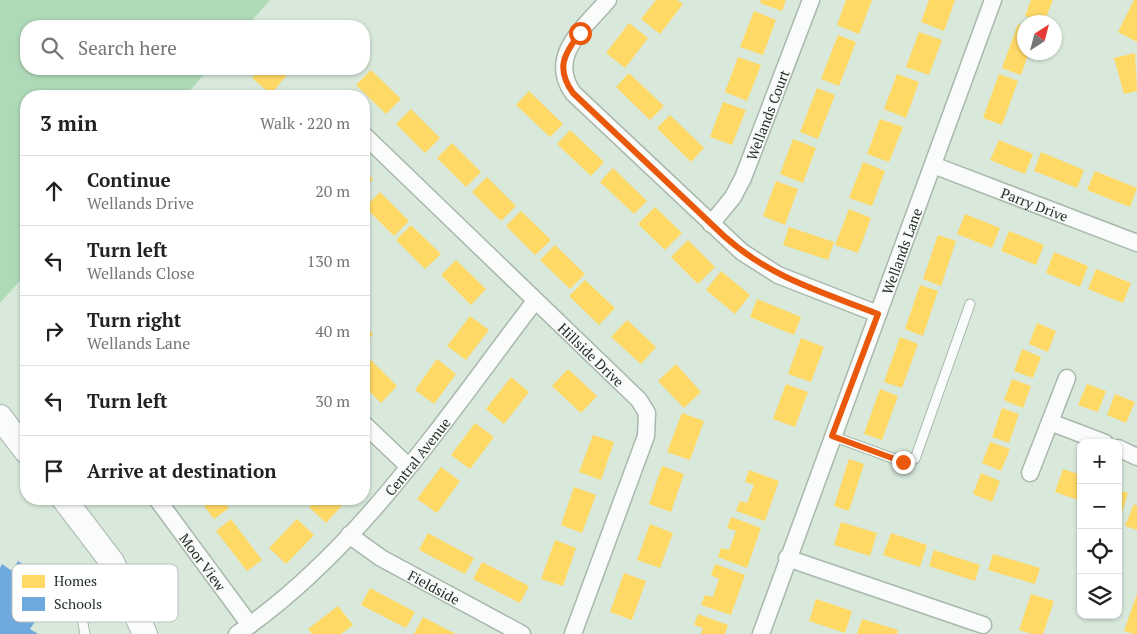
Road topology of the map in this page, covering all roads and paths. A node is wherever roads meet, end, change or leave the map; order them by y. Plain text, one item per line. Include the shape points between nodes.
1 (608, 0) edge
2 (810, 0) edge
3 (993, 0) edge
4 (370, 141) edge
5 (933, 164) junction
6 (711, 224) junction
7 (1137, 243) edge
8 (535, 301) junction
9 (970, 304) dead end
10 (878, 314) junction
11 (1067, 378) dead end
12 (0, 417) edge
13 (1050, 422) junction
14 (370, 430) edge
15 (832, 436) junction
16 (1095, 439) edge
17 (20, 443) edge
18 (1122, 450) edge
19 (1137, 457) edge
20 (408, 466) junction
21 (1030, 473) dead end
22 (69, 505) edge
23 (161, 505) edge
24 (349, 535) junction
25 (787, 558) junction
26 (112, 562) edge
27 (140, 622) edge
28 (983, 625) dead end
29 (243, 629) edge
30 (145, 634) edge
31 (522, 634) edge
32 (573, 634) edge
33 (761, 634) edge

1 - 6 street via 564,56 562,69 565,81 573,93
2 - 6 street, Wellands Court via 743,178
3 - 5 street, Wellands Lane
4 - 8 street, Hillside Drive
5 - 7 street, Parry Drive
5 - 10 street, Wellands Lane
6 - 10 street via 742,252 778,275
8 - 20 street, Central Avenue
8 - 32 street, Hillside Drive via 640,400 647,413 646,436
9 - 15 lane via 915,459 903,462
10 - 15 street, Wellands Lane
11 - 13 street
12 - 17 street
13 - 16 street
13 - 21 street
14 - 20 street
15 - 25 street, Wellands Lane
18 - 19 street
20 - 24 street, Central Avenue
22 - 26 street
23 - 29 street, Moor View
24 - 29 street, Central Avenue via 309,578
24 - 31 street, Fieldside via 382,558
25 - 28 street
25 - 33 street, Wellands Lane
27 - 30 street

